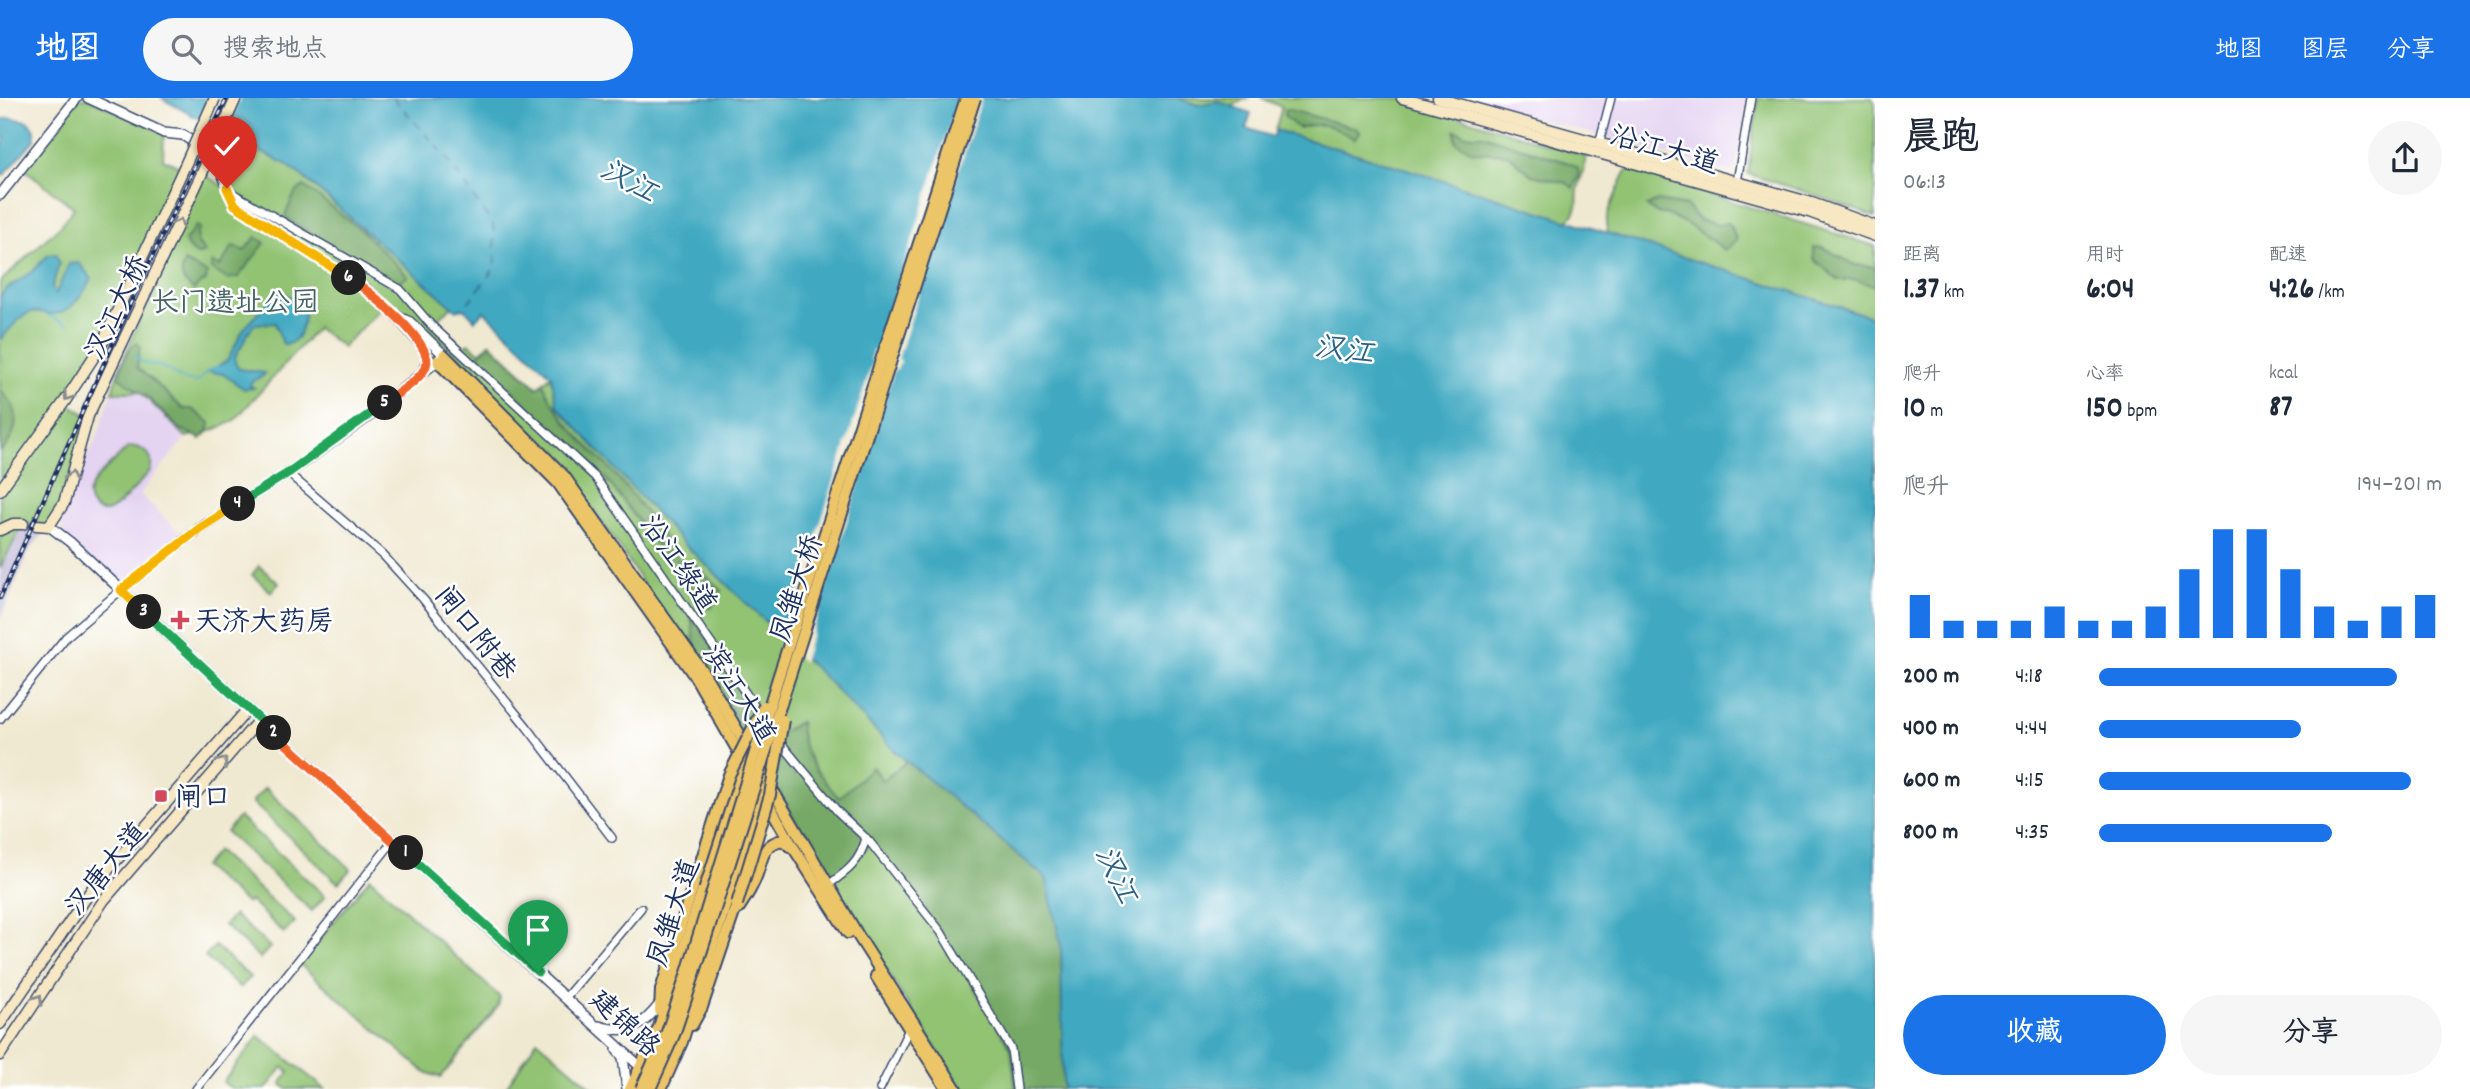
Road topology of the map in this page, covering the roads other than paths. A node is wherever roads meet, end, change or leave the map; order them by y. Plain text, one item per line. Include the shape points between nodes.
1 (77, 98) edge
2 (88, 98) edge
3 (215, 98) edge
4 (236, 98) edge
5 (966, 98) edge
6 (975, 98) edge
7 (1402, 98) edge
8 (1438, 98) edge
9 (1612, 98) edge
10 (1751, 98) edge
11 (1599, 144) junction
12 (1737, 182) junction
13 (228, 191) junction
14 (0, 195) edge
15 (1875, 226) edge
16 (1875, 236) edge
17 (396, 316) junction
18 (431, 325) junction
19 (422, 334) junction
20 (440, 358) junction
21 (422, 374) junction
22 (288, 473) junction
23 (0, 490) edge
24 (64, 503) junction
25 (23, 524) dead end
26 (36, 525) dead end
27 (49, 526) junction
28 (0, 530) edge
29 (64, 536) junction
30 (121, 590) junction
31 (784, 680) junction
32 (248, 709) junction
33 (719, 716) junction
34 (0, 719) edge
35 (259, 720) junction
36 (748, 746) junction
37 (744, 759) junction
38 (766, 778) junction
39 (762, 792) junction
40 (730, 804) junction
41 (611, 838) dead end
42 (866, 838) junction
43 (393, 841) junction
44 (795, 850) junction
45 (828, 885) junction
46 (641, 908) dead end
47 (732, 921) junction
48 (566, 997) junction
49 (660, 1004) junction
50 (0, 1024) edge
51 (596, 1025) junction
52 (659, 1027) junction
53 (909, 1028) junction
54 (682, 1042) junction
55 (0, 1055) edge
56 (641, 1066) junction
57 (626, 1087) edge
58 (663, 1088) edge
59 (196, 1089) edge
60 (642, 1089) edge
61 (650, 1089) edge
62 (880, 1089) edge
63 (947, 1089) edge
64 (956, 1089) edge
65 (1016, 1089) edge

1 - 14 street
2 - 13 street via 164,133 183,135 216,158
3 -> 23 main road, 汉江大桥, bridge via 101,346
24 -> 4 main road, 汉江大桥, bridge via 88,416
5 - 31 main road, 凤雏大桥, bridge
6 - 31 main road, 凤雏大桥, bridge
7 - 16 main road, 沿江大道 via 1809,212
8 - 11 main road, 沿江大道
9 - 11 street
10 - 12 street
11 - 12 main road, 沿江大道
12 - 15 main road, 沿江大道
13 - 17 street via 235,205 365,289
13 - 18 street, 沿江绿道 via 400,289
17 - 19 street
17 - 21 street via 428,358
18 - 19 street
18 - 42 street, 沿江绿道 via 595,477 784,747
19 - 20 street
20 - 21 street
20 - 33 main road, 滨江大道 via 558,483
20 - 36 main road, 滨江大道 via 564,476 705,675
21 - 22 street
22 - 30 street via 200,528
22 - 41 street, 闸口附巷 via 383,555 423,598
24 - 27 main road, 汉江大桥
24 - 29 street
25 - 28 main road
26 - 27 main road
27 - 29 street, 建锦路
29 - 30 street, 建锦路
30 - 32 street, 建锦路
30 - 34 street via 66,637
31 - 47 main road, bridge via 770,795
31 - 49 main road, bridge via 729,775
31 - 60 main road, 凤雏大桥, bridge via 667,1032
31 - 61 main road, 凤雏大桥, bridge via 674,1035
32 - 35 street, 建锦路
32 - 50 main road, 汉唐大道 via 94,887
33 - 37 main road, 滨江大道
33 - 40 main road via 734,762
35 - 43 street, 建锦路
55 -> 35 main road, 汉唐大道 via 104,900
36 - 37 main road, 凤雏大道
36 - 38 main road, 滨江大道
37 - 39 main road, 滨江大道
37 - 40 main road, 凤雏大道
38 - 39 main road, 凤雏大道
38 - 45 main road, 滨江大道
39 - 44 main road, 滨江大道
39 - 54 main road, 凤雏大道
40 - 52 main road, 凤雏大道
42 - 45 street via 862,854
42 - 65 street, 沿江绿道 via 941,932 1011,1049
43 - 48 street, 建锦路
43 - 59 street
44 - 47 main road via 782,840 772,842 763,852 755,879
44 - 53 main road, 滨江大道
45 - 64 main road, 滨江大道
46 - 48 street
47 - 54 main road via 702,1007
48 - 51 street, 建锦路
49 - 51 street via 638,1027 622,1030
49 - 52 main road
51 - 56 street, 建锦路
51 - 57 street via 623,1057
52 - 56 main road, 凤雏大道
53 - 62 street
53 - 63 main road, 滨江大道
54 - 58 main road, 凤雏大道
56 - 57 main road, 凤雏大道
56 - 58 street, 建锦路

